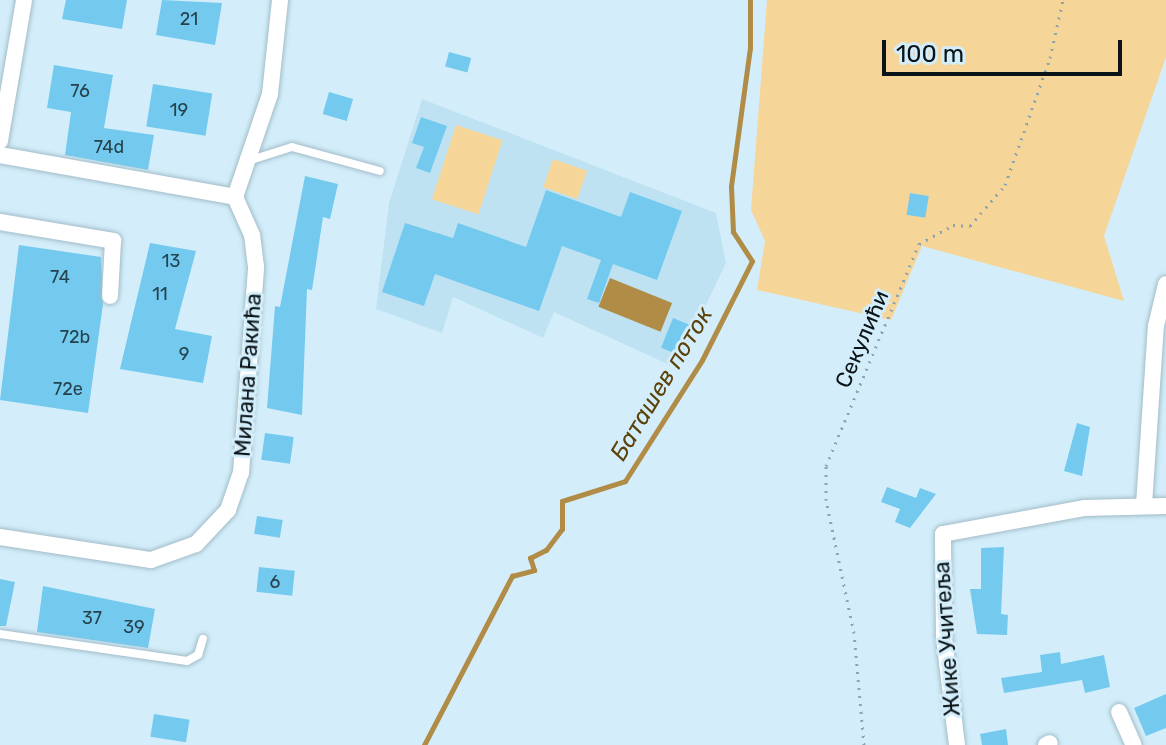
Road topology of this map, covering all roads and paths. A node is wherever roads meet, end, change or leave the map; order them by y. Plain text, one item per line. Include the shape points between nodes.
1 (24, 0) edge
2 (280, 0) edge
3 (1063, 0) edge
4 (0, 141) edge
5 (0, 155) edge
6 (251, 160) junction
7 (380, 171) dead end
8 (235, 197) junction
9 (0, 222) edge
10 (1166, 284) edge
11 (110, 296) dead end
12 (1144, 505) junction
13 (1166, 506) edge
14 (0, 537) edge
15 (0, 634) edge
16 (203, 639) dead end
17 (1119, 712) dead end
18 (864, 745) edge
19 (957, 745) edge
20 (1134, 745) edge

1 - 4 street
2 - 6 street via 270,94
3 - 18 path, Секулићи via 1050,58 1005,185 970,226 953,225 919,244 826,466 826,500 854,633
5 - 8 street
6 - 7 lane via 292,147
6 - 8 street
8 - 14 street, Милана Ракића via 252,235 256,267 241,473 222,519 185,550 151,560
9 - 11 street via 113,241
10 - 12 street via 1156,326
12 - 13 street
12 - 19 street, Жике Учитеља via 1084,508 943,534 944,638
15 - 16 lane via 191,660
17 - 20 street

